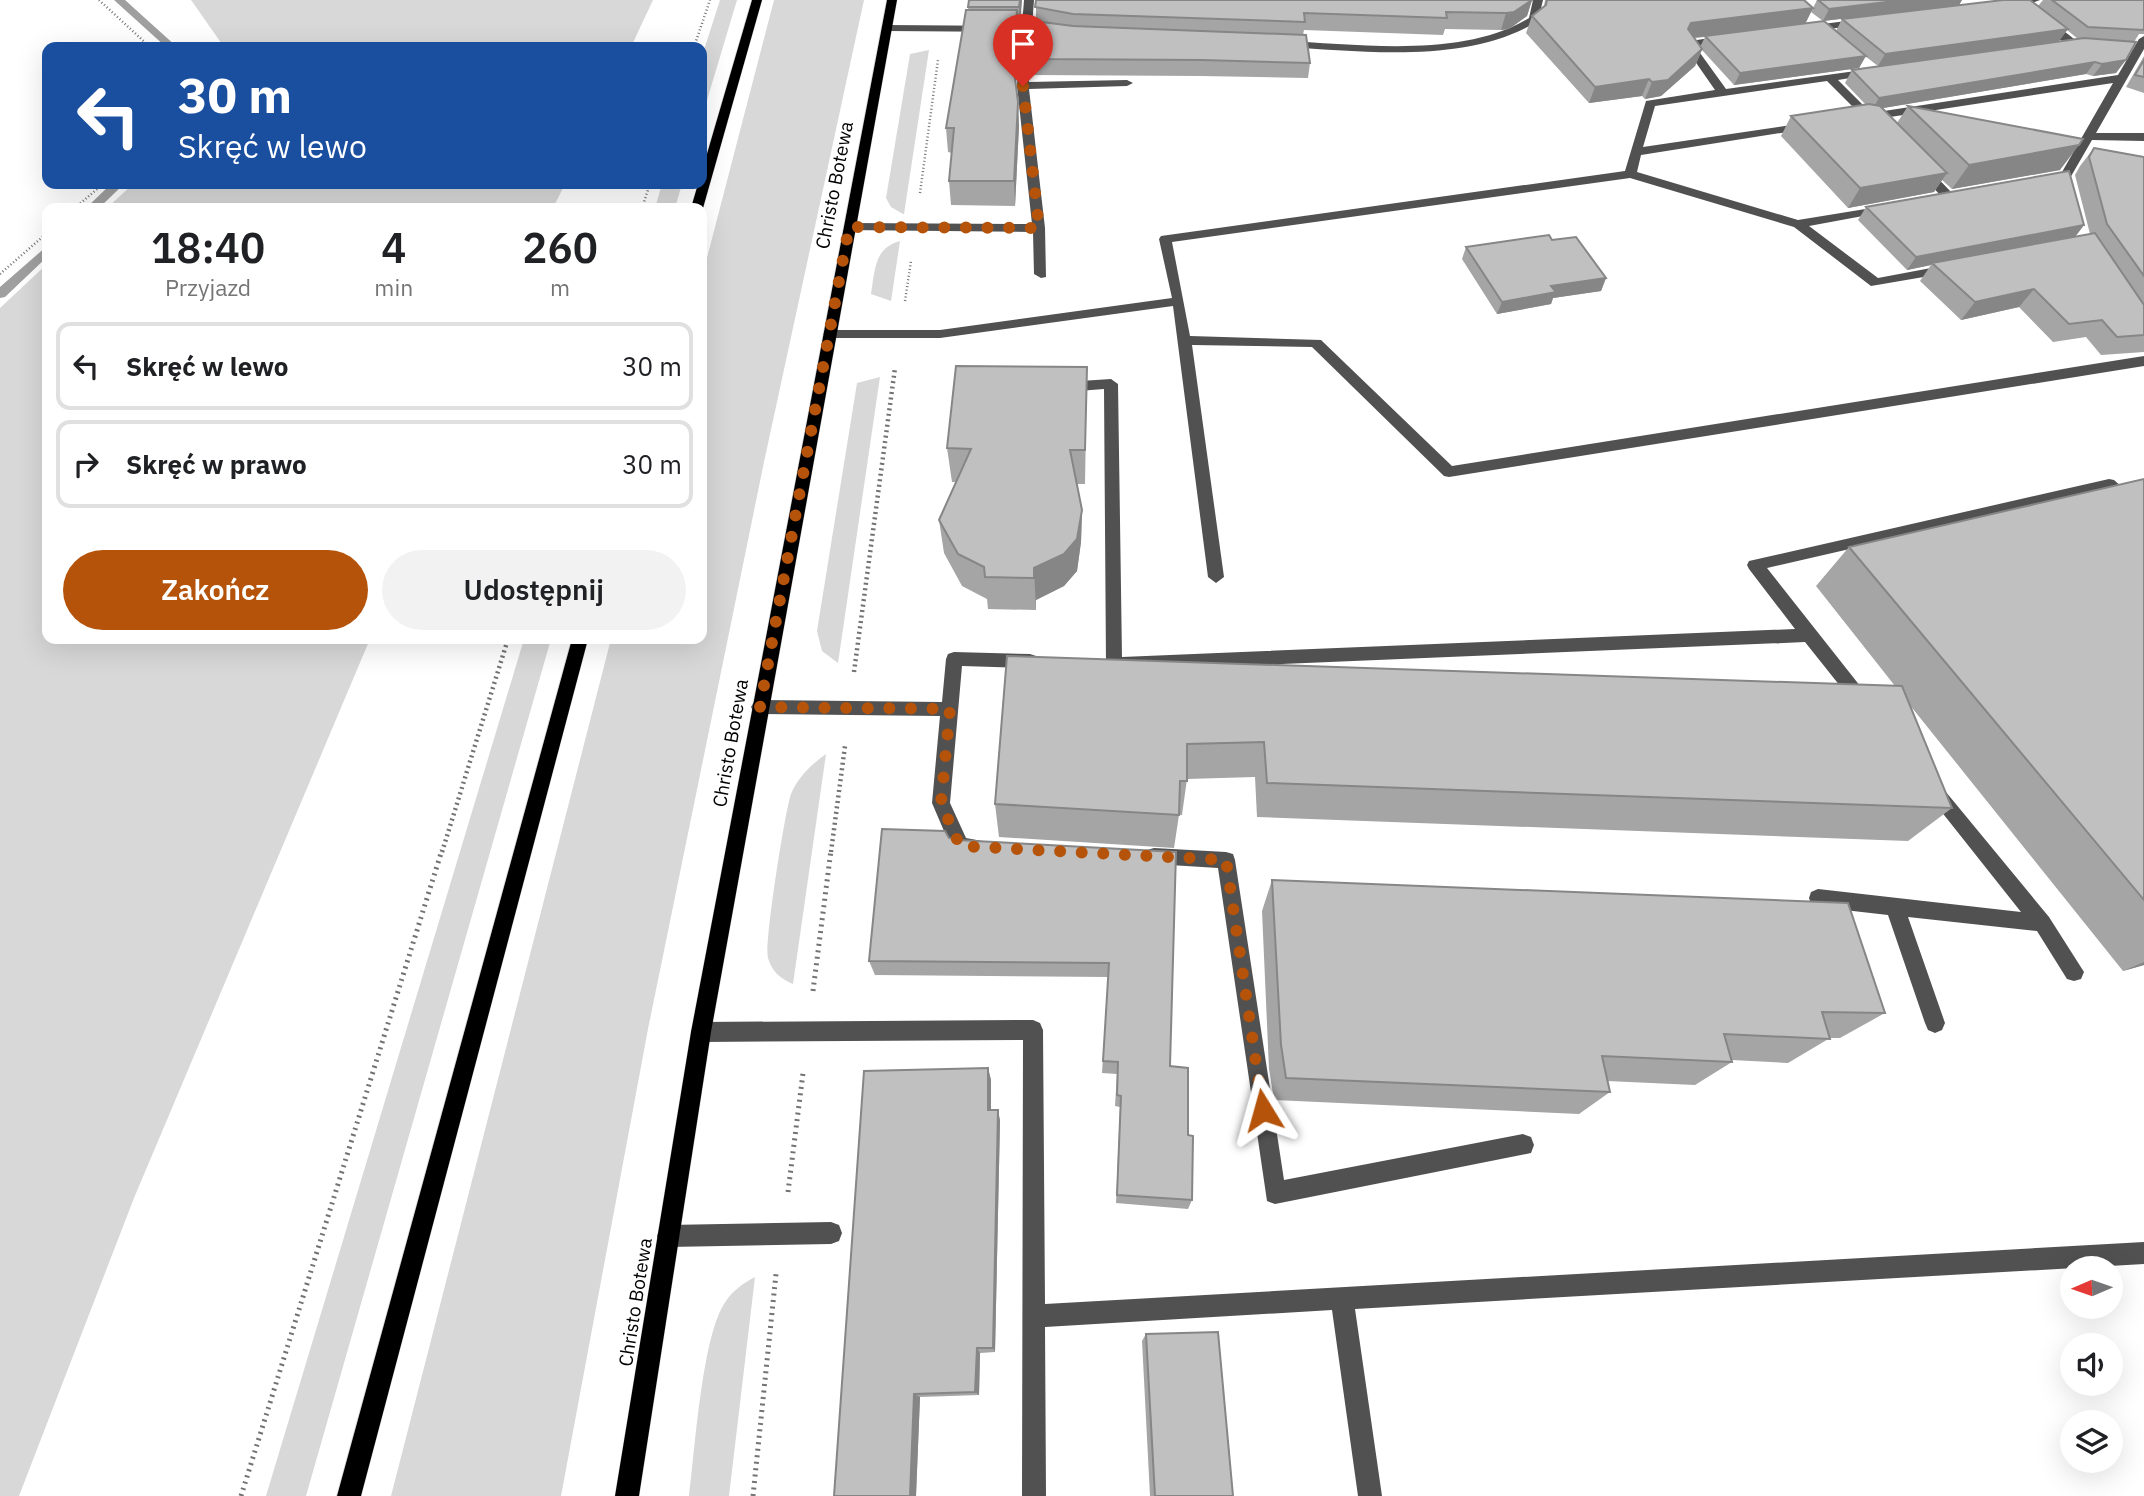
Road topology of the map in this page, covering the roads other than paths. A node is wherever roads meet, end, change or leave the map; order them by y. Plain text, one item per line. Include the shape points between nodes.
1 (757, 0) edge
2 (892, 0) edge
3 (1030, 0) edge
4 (1538, 0) edge
5 (2035, 0) edge
6 (2020, 3) junction
7 (2006, 5) edge
8 (1806, 19) edge
9 (1871, 21) edge
10 (887, 28) junction
11 (1028, 29) junction
12 (1791, 31) edge
13 (1821, 32) junction
14 (1073, 36) edge
15 (1740, 37) edge
16 (1269, 43) edge
17 (2075, 45) junction
18 (2137, 45) edge
19 (2062, 46) edge
20 (2101, 46) edge
21 (1886, 69) edge
22 (1829, 77) junction
23 (2122, 78) junction
24 (1127, 83) dead end
25 (1023, 86) junction
26 (1722, 92) junction
27 (1869, 117) junction
28 (1855, 119) edge
29 (1814, 125) edge
30 (1887, 134) edge
31 (2089, 136) junction
32 (2144, 137) edge
33 (1636, 152) junction
34 (1913, 161) edge
35 (707, 173) edge
36 (1630, 174) junction
37 (2040, 180) edge
38 (1935, 199) edge
39 (1894, 207) edge
40 (1798, 225) junction
41 (849, 227) junction
42 (1039, 228) junction
43 (1967, 265) edge
44 (1041, 274) dead end
45 (1179, 301) junction
46 (830, 334) junction
47 (1184, 340) junction
48 (2144, 361) edge
49 (1042, 388) edge
50 (2144, 516) edge
51 (1216, 577) dead end
52 (1809, 635) junction
53 (579, 644) edge
54 (1047, 662) edge
55 (760, 707) junction
56 (950, 709) junction
57 (1869, 710) edge
58 (1921, 774) edge
59 (988, 848) edge
60 (1128, 855) edge
61 (1818, 898) dead end
62 (1895, 907) junction
63 (2042, 923) junction
64 (2074, 972) dead end
65 (1936, 1023) dead end
66 (701, 1032) junction
67 (1523, 1145) dead end
68 (831, 1233) dead end
69 (668, 1236) junction
70 (2144, 1253) edge
71 (1342, 1298) junction
72 (1032, 1316) junction
73 (349, 1496) edge
74 (627, 1496) edge
75 (1034, 1496) edge
76 (1370, 1496) edge

1 - 35 main road
2 - 10 main road, Christo Botewa
3 - 11 lane
4 - 16 lane via 1534,19 1513,34 1448,45 1422,49
5 - 6 lane
6 - 7 lane
6 - 17 lane
8 - 13 lane
9 - 13 lane
10 - 11 lane
10 - 41 main road, Christo Botewa
11 - 14 lane
11 - 25 lane
12 - 13 lane
15 - 26 lane via 1688,44
17 - 19 lane
17 - 20 lane
18 - 23 lane
21 - 22 lane
22 - 26 lane
22 - 27 lane
23 - 27 lane
23 - 31 lane
24 - 25 lane
25 - 42 lane
26 - 33 lane via 1650,103
27 - 28 lane
27 - 30 lane
29 - 33 lane
31 - 32 lane
31 - 37 lane via 2067,180
33 - 36 lane
34 - 38 lane via 1956,195
36 - 40 lane
36 - 45 lane via 1166,239
39 - 40 lane
40 - 43 lane via 1876,283
41 - 42 lane
41 - 46 main road, Christo Botewa
42 - 44 lane
45 - 46 lane via 940,334
45 - 47 lane
46 - 55 main road, Christo Botewa
47 - 48 lane via 1316,343 1448,472
47 - 51 lane
49 - 52 lane via 1111,384 1107,664
50 - 52 lane via 2109,484 1755,565
52 - 57 lane
53 - 73 main road
54 - 56 lane via 954,659
55 - 56 lane
55 - 66 main road, Christo Botewa
56 - 59 lane via 941,803 960,846
58 - 63 lane
60 - 67 lane via 1226,860 1275,1193
61 - 62 lane
62 - 63 lane
62 - 65 lane
63 - 64 lane
66 - 69 main road, Christo Botewa
66 - 72 lane via 1032,1030
68 - 69 lane
69 - 74 main road, Christo Botewa
70 - 71 lane
71 - 72 lane
71 - 76 lane
72 - 75 lane

